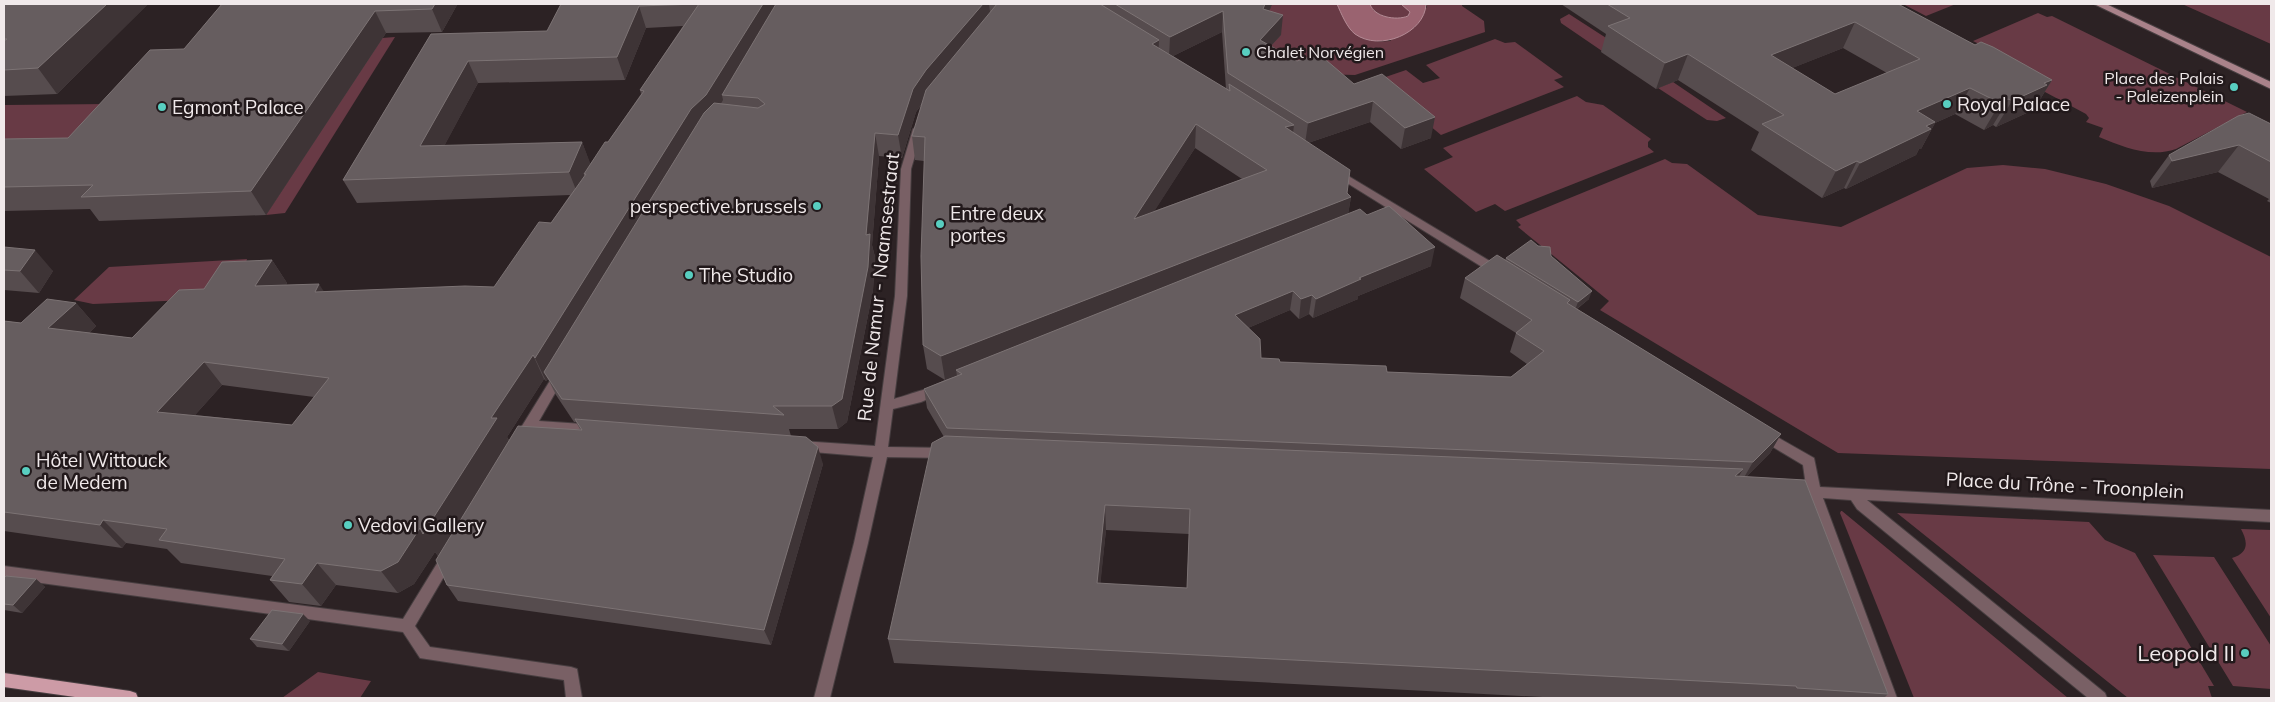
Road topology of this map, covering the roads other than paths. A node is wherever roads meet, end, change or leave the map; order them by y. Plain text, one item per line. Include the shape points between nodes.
1 (2099, 4) edge
2 (2271, 86) edge
3 (920, 121) edge
4 (1323, 163) edge
5 (1395, 208) junction
6 (1378, 215) edge
7 (1513, 281) edge
8 (564, 366) edge
9 (953, 384) edge
10 (887, 405) junction
11 (530, 425) junction
12 (1750, 426) edge
13 (608, 431) edge
14 (520, 441) edge
15 (783, 444) edge
16 (880, 452) junction
17 (964, 454) edge
18 (1774, 489) edge
19 (1814, 492) junction
20 (1856, 494) junction
21 (2271, 516) edge
22 (459, 540) edge
23 (4, 572) edge
24 (407, 626) junction
25 (7, 682) edge
26 (130, 698) edge
27 (574, 698) edge
28 (822, 698) edge
29 (1889, 698) edge
30 (2099, 698) edge

1 - 2 main road
3 - 10 street, Rue de Namur - Naamsestraat via 906,169 900,296
4 - 5 street
5 - 6 street
5 - 7 street
8 - 11 street
9 - 10 street via 916,399
10 - 16 street, Rue de Namur - Naamsestraat
11 - 13 street
11 - 14 street
12 - 19 street via 1809,462
15 - 16 street
16 - 17 street
16 - 28 street, Rue de Namur - Naamsestraat
18 - 19 street, Place du Trône - Troonplein
19 - 20 street, Place du Trône - Troonplein
19 - 29 street
20 - 21 street, Place du Trône - Troonplein
20 - 30 street via 1862,505
22 - 24 street
23 - 24 street
24 - 27 street via 425,653 570,674
25 - 26 main road

